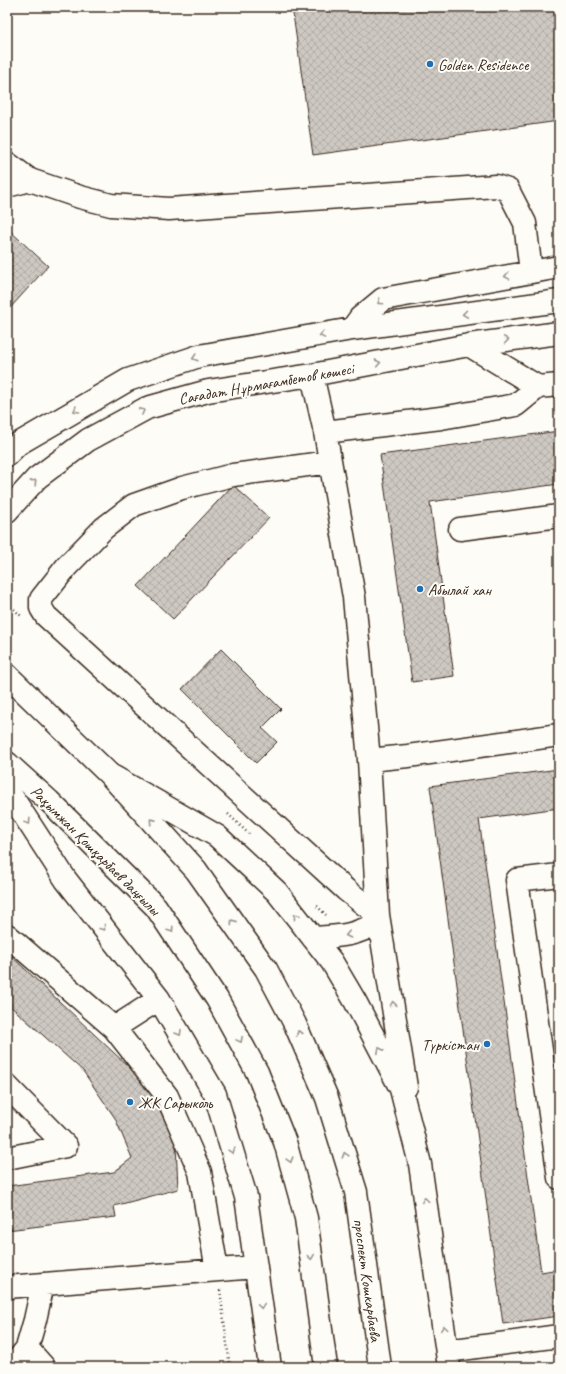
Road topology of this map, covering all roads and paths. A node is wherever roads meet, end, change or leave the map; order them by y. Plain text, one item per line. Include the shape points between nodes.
1 (7, 163) edge
2 (30, 180) junction
3 (7, 186) edge
4 (559, 267) edge
5 (531, 272) junction
6 (559, 301) edge
7 (352, 329) junction
8 (559, 333) edge
9 (469, 345) junction
10 (312, 375) junction
11 (559, 385) edge
12 (538, 387) junction
13 (325, 432) junction
14 (7, 455) edge
15 (330, 462) junction
16 (7, 511) edge
17 (559, 516) edge
18 (460, 529) dead end
19 (7, 675) edge
20 (559, 735) edge
21 (369, 760) junction
22 (7, 763) edge
23 (110, 775) junction
24 (7, 789) edge
25 (559, 875) edge
26 (379, 918) junction
27 (7, 935) edge
28 (313, 938) junction
29 (159, 999) junction
30 (114, 1028) junction
31 (7, 1086) edge
32 (417, 1153) junction
33 (7, 1158) edge
34 (559, 1178) edge
35 (256, 1267) junction
36 (217, 1270) junction
37 (43, 1284) junction
38 (7, 1287) edge
39 (559, 1336) edge
40 (27, 1348) junction
41 (448, 1359) edge
42 (12, 1367) edge
43 (44, 1367) edge
44 (230, 1367) edge
45 (270, 1367) edge
46 (326, 1367) edge
47 (380, 1367) edge

1 - 2 street
2 - 3 street
2 - 5 street via 111,205 169,209 496,186 508,190 525,224
4 - 5 street
5 -> 7 street via 383,299 360,318
6 -> 7 street, Сағадат Нұрмағамбетов көшесі
7 -> 14 street, Сағадат Нұрмағамбетов көшесі via 199,356 128,380 18,444
9 -> 8 street, Сағадат Нұрмағамбетов көшесі
10 -> 9 street, Сағадат Нұрмағамбетов көшесі
9 - 12 street
10 - 13 street
16 -> 10 street, Сағадат Нұрмағамбетов көшесі via 37,478 88,440 147,408 208,391
11 - 12 street
12 - 13 street via 516,405 441,418
13 - 15 street
15 - 21 street via 354,597
15 - 26 street via 234,475 182,488 134,505 104,528 67,566 41,599 41,608 46,616
17 - 18 street
19 - 23 street
20 - 21 street
21 - 26 street
22 -> 46 street, Рақымжан Қошқарбаев даңғылы via 156,907 217,999 256,1072 285,1142 306,1218
28 -> 23 street via 277,892 217,836
47 -> 23 street, проспект Кошкарбаева via 356,1192 327,1098 295,1024 266,969 196,870
24 -> 29 street via 66,880
25 - 34 street via 517,880
26 -> 28 street via 364,930 345,936
32 -> 26 street
27 - 30 street
32 -> 28 street via 401,1089 355,1001 332,962
29 - 30 street
29 -> 35 street via 215,1094 246,1196
30 - 36 street via 167,1096 200,1172
31 - 33 street via 66,1146
41 -> 32 street
35 - 36 street
35 -> 45 street
36 - 37 street
36 - 44 path
37 - 38 street
37 - 40 street
39 - 41 street
40 - 42 street
40 - 43 street

